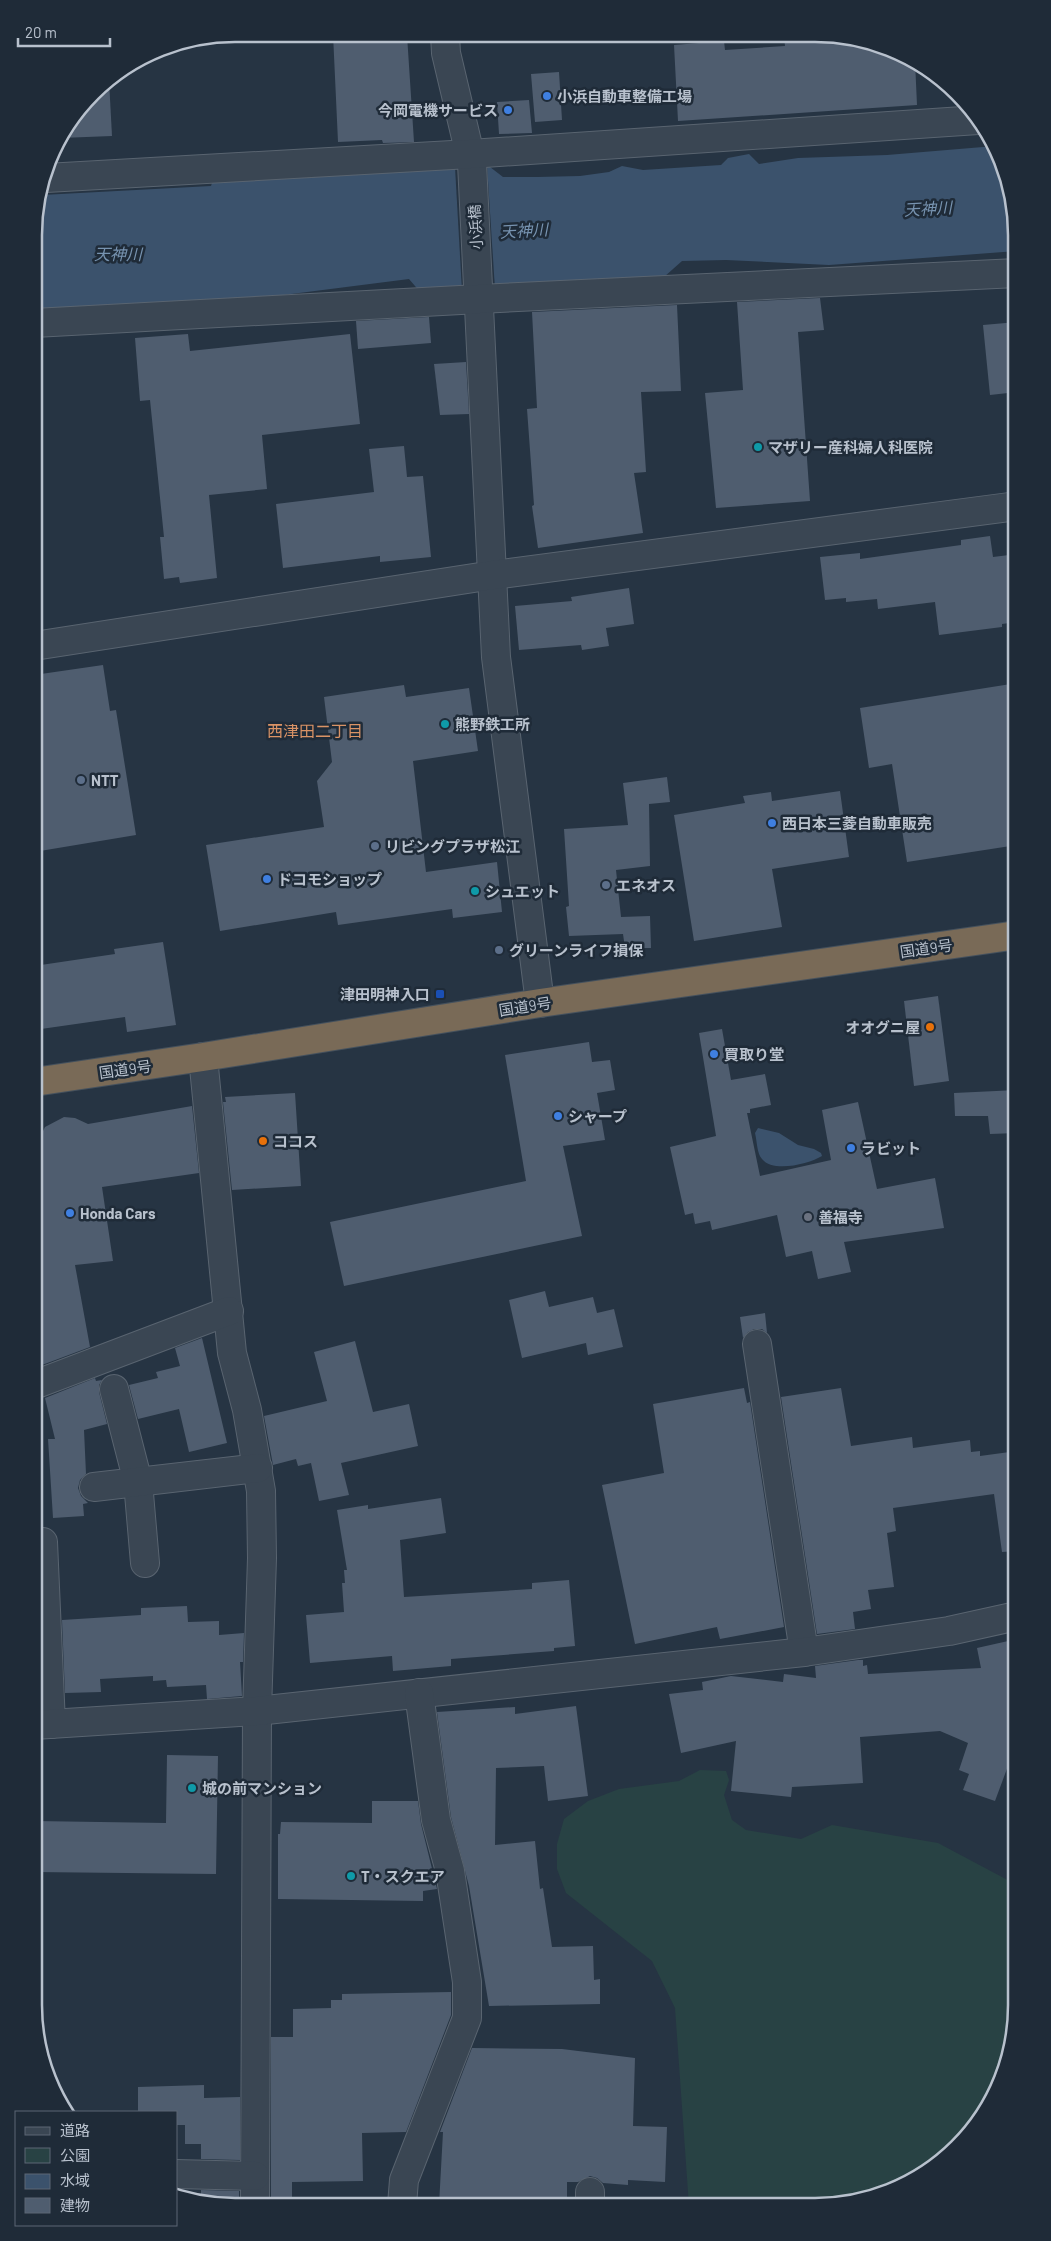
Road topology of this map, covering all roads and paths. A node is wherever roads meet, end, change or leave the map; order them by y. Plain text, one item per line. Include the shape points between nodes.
1 (445, 42) edge
2 (971, 121) edge
3 (471, 158) junction
4 (52, 178) edge
5 (1008, 273) edge
6 (479, 295) junction
7 (42, 322) edge
8 (1008, 507) edge
9 (493, 575) junction
10 (42, 645) edge
11 (1008, 936) edge
12 (540, 1003) junction
13 (202, 1058) junction
14 (42, 1081) edge
15 (229, 1312) junction
16 (757, 1344) dead end
17 (42, 1382) edge
18 (114, 1389) dead end
19 (258, 1468) junction
20 (138, 1482) junction
21 (94, 1487) dead end
22 (43, 1542) dead end
23 (145, 1562) dead end
24 (1008, 1618) edge
25 (804, 1652) junction
26 (420, 1693) junction
27 (257, 1711) junction
28 (42, 1725) edge
29 (178, 2174) edge
30 (255, 2176) junction
31 (254, 2198) edge
32 (411, 2198) edge

1 - 3 street, 小浜橋
2 - 3 street
3 - 4 street
3 - 6 street, 小浜橋
5 - 6 street
6 - 7 street
6 - 9 street, 小浜橋
8 - 9 street
9 - 10 street
9 - 12 street, 小浜橋 via 496,657
11 - 12 highway, 国道9号
12 - 13 highway, 国道9号
13 - 14 highway, 国道9号
13 - 15 street
15 - 17 street
15 - 19 street via 232,1353
16 - 25 street
18 - 20 street
19 - 20 street
19 - 27 street via 262,1558
20 - 21 street
20 - 23 street
22 - 28 street
24 - 25 street
25 - 26 street
26 - 27 street
26 - 32 street via 436,1820 450,1871 467,1982 467,2018 404,2180
27 - 28 street
27 - 30 street
29 - 30 street
30 - 31 street

